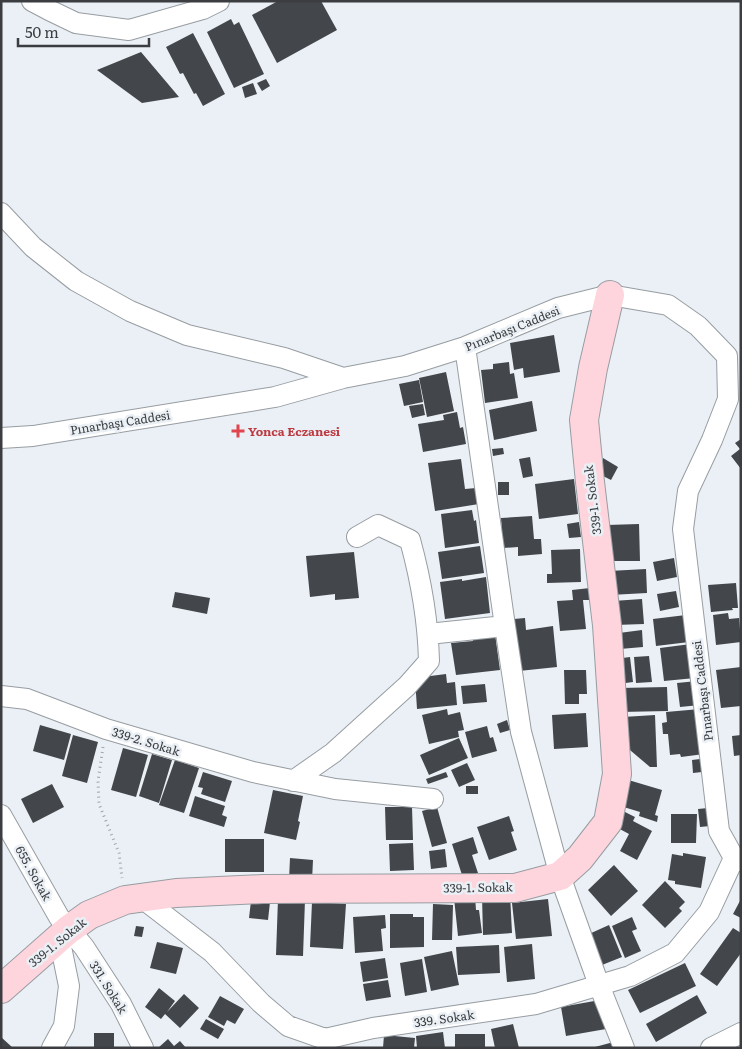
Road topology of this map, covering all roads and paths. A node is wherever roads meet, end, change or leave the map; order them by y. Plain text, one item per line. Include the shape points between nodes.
1 (32, 1) edge
2 (219, 1) edge
3 (1, 213) edge
4 (610, 295) junction
5 (465, 347) junction
6 (343, 378) junction
7 (1, 438) edge
8 (357, 537) dead end
9 (505, 626) junction
10 (428, 634) junction
11 (1, 696) edge
12 (106, 729) junction
13 (293, 781) junction
14 (433, 799) dead end
15 (1, 814) edge
16 (737, 859) edge
17 (560, 876) junction
18 (133, 899) junction
19 (64, 933) junction
20 (600, 985) junction
21 (1, 989) edge
22 (741, 1033) edge
23 (52, 1048) edge
24 (143, 1048) edge
25 (624, 1048) edge
26 (711, 1048) edge

1 - 2 street via 76,23 129,30 203,9
3 - 6 street via 33,247 76,281 130,311 187,335 284,358
4 - 5 street, Pınarbaşı Caddesi via 558,308
4 - 16 street, Pınarbaşı Caddesi via 668,305 698,326 727,356 728,399 688,491 684,529 719,831
4 - 17 street, 339-1. Sokak via 584,420 607,625 616,774 608,822 580,858
5 - 6 street, Pınarbaşı Caddesi via 405,366
5 - 9 street
6 - 7 street, Pınarbaşı Caddesi via 275,397 33,436
8 - 10 street via 378,525 410,540 419,572
9 - 10 street
9 - 17 street via 521,732
10 - 13 street via 429,661 407,686 334,753
11 - 12 street, 339-2. Sokak via 27,699
12 - 13 street, 339-2. Sokak
12 - 18 path via 98,781 99,804 120,853
13 - 14 street, 339-2. Sokak via 335,790
15 - 19 street, 655. Sokak via 59,917
16 - 20 street, 339. Sokak via 709,912 675,952 630,976
17 - 18 street, 339-1. Sokak via 515,888 263,889 176,892
17 - 20 street
18 - 19 street, 339-1. Sokak via 89,916
18 - 20 street, 339. Sokak via 212,952 261,1004 288,1026 324,1039 373,1028 536,1004
19 - 21 street, 339-1. Sokak
19 - 23 street via 69,986 64,1026
19 - 24 street, 331. Sokak via 84,947 121,1004
20 - 25 street
22 - 26 street

